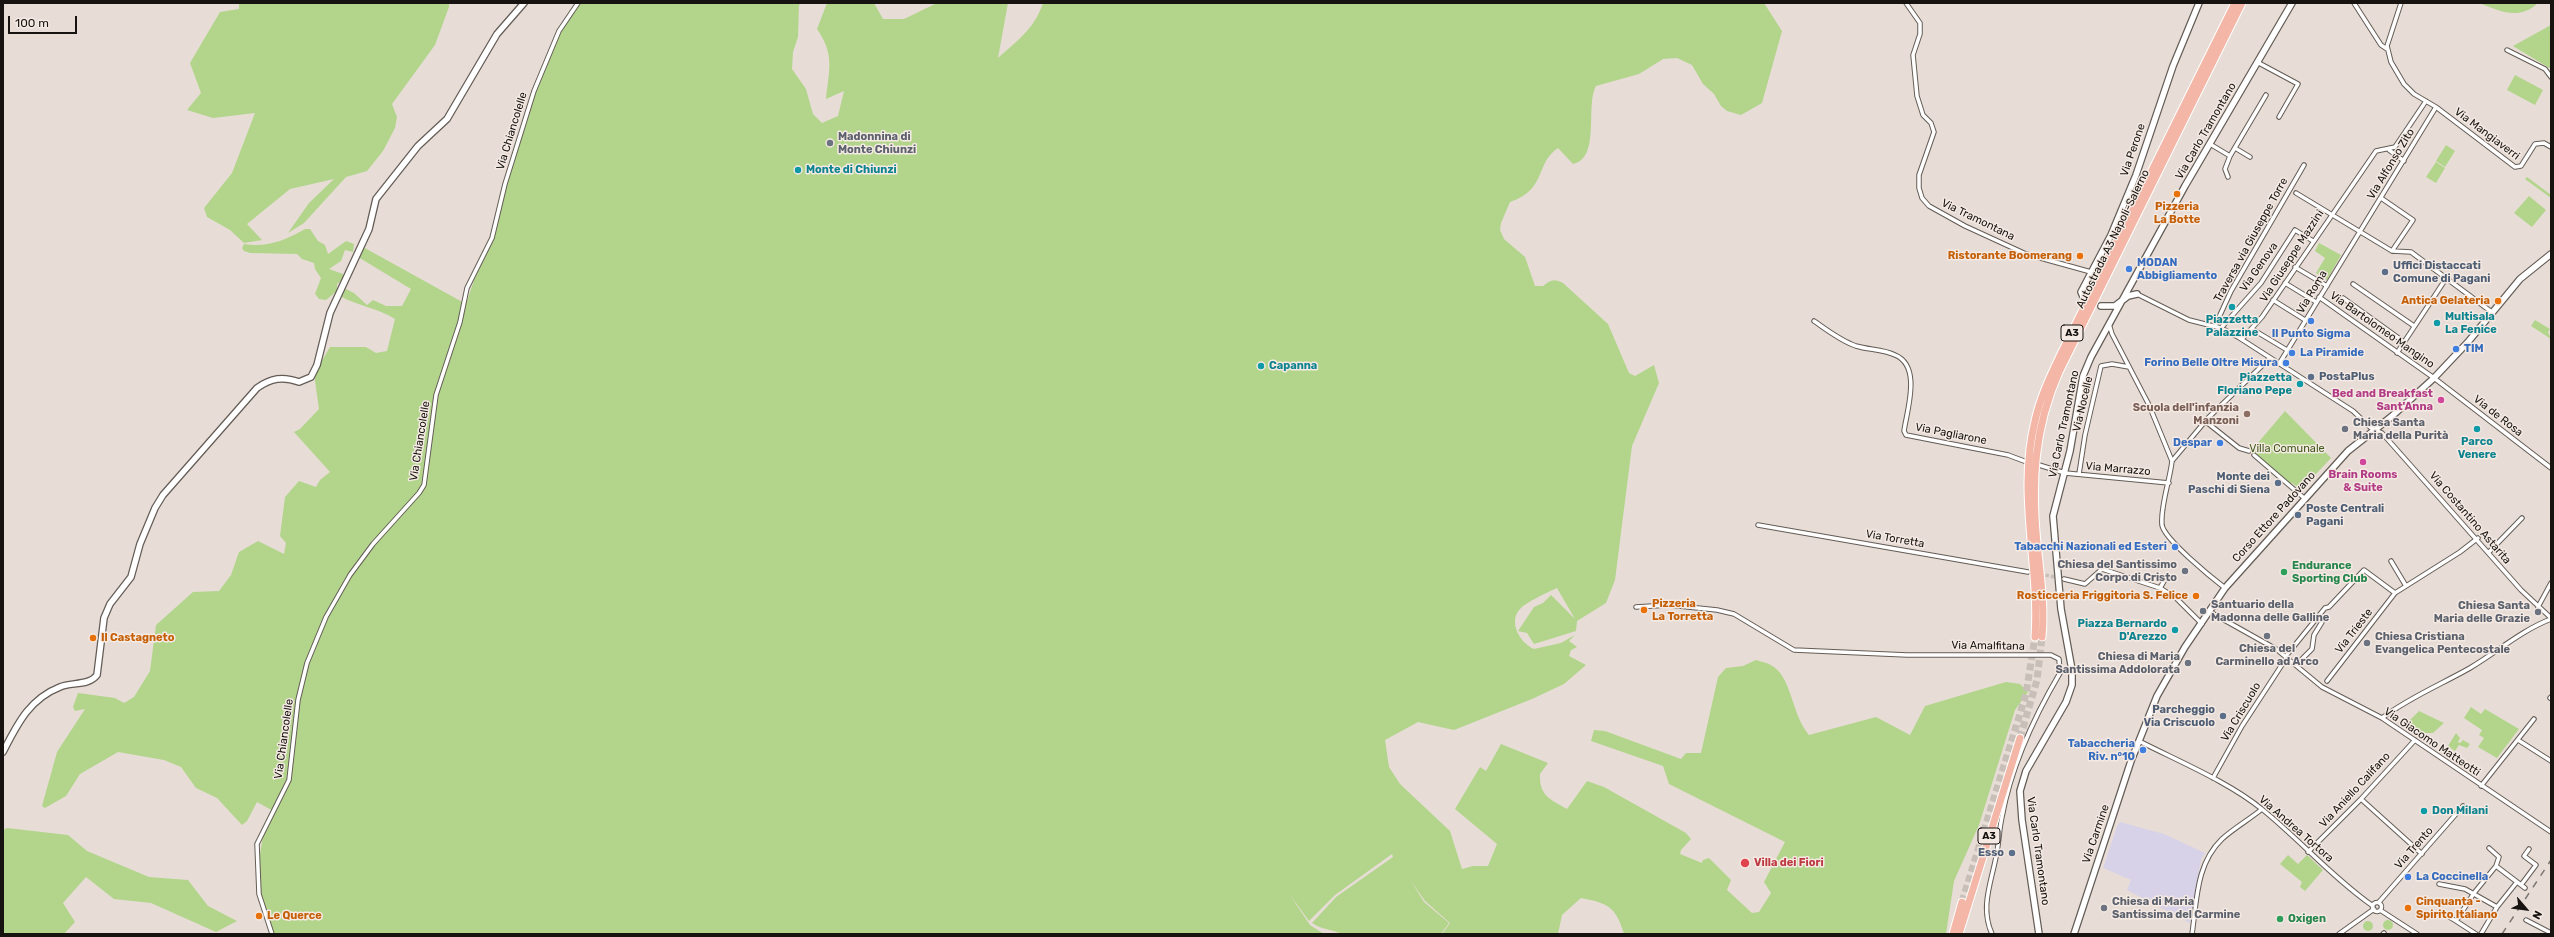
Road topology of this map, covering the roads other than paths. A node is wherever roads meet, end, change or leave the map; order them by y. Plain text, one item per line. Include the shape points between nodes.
1 (524, 3) edge
2 (578, 3) edge
3 (1906, 3) edge
4 (2199, 3) edge
5 (2235, 3) edge
6 (2242, 3) edge
7 (2292, 3) edge
8 (2354, 3) edge
9 (2401, 3) edge
10 (2387, 49) junction
11 (2508, 50) dead end
12 (2257, 62) junction
13 (2551, 76) edge
14 (2266, 95) dead end
15 (2426, 101) junction
16 (2436, 107) junction
17 (2279, 117) dead end
18 (2210, 144) junction
19 (2235, 148) junction
20 (2551, 148) edge
21 (2389, 150) junction
22 (2230, 156) junction
23 (2250, 157) dead end
24 (2404, 161) junction
25 (2304, 165) dead end
26 (2228, 177) dead end
27 (2296, 193) dead end
28 (2381, 198) junction
29 (2333, 213) junction
30 (2361, 231) junction
31 (2313, 241) junction
32 (2392, 251) junction
33 (2551, 254) edge
34 (2295, 267) junction
35 (2091, 272) junction
36 (2447, 278) junction
37 (2134, 279) junction
38 (2285, 283) junction
39 (2353, 284) dead end
40 (2327, 286) junction
41 (2128, 289) junction
42 (2137, 294) junction
43 (2319, 297) junction
44 (2343, 298) dead end
45 (2084, 299) dead end
46 (2273, 300) junction
47 (2121, 302) junction
48 (2316, 302) junction
49 (2108, 308) junction
50 (2116, 310) junction
51 (2493, 313) junction
52 (2113, 316) junction
53 (2305, 320) junction
54 (1814, 321) dead end
55 (2109, 323) junction
56 (2216, 326) junction
57 (2414, 326) junction
58 (2222, 328) junction
59 (2252, 329) junction
60 (2242, 339) junction
61 (2404, 342) junction
62 (2287, 350) junction
63 (2397, 353) junction
64 (2270, 358) junction
65 (2279, 364) junction
66 (2130, 367) junction
67 (2434, 378) junction
68 (2208, 418) junction
69 (2376, 429) junction
70 (2249, 451) dead end
71 (2254, 455) dead end
72 (2024, 460) dead end
73 (2172, 460) junction
74 (2039, 466) dead end
75 (2551, 468) edge
76 (2065, 473) junction
77 (2079, 474) junction
78 (2169, 483) junction
79 (2304, 498) junction
80 (2522, 518) dead end
81 (1758, 525) dead end
82 (2478, 538) junction
83 (2489, 552) junction
84 (2391, 561) dead end
85 (2028, 572) dead end
86 (2167, 576) dead end
87 (2064, 580) tunnel mouth
88 (2551, 583) edge
89 (2406, 586) junction
90 (2160, 588) junction
91 (2225, 588) junction
92 (2395, 593) junction
93 (1636, 607) dead end
94 (2538, 607) junction
95 (2210, 612) junction
96 (2317, 618) junction
97 (2551, 618) edge
98 (2202, 624) junction
99 (2287, 657) junction
100 (2296, 665) junction
101 (2327, 681) dead end
102 (2382, 718) junction
103 (2534, 719) dead end
104 (2020, 738) tunnel mouth
105 (2415, 740) junction
106 (2518, 740) junction
107 (2139, 741) junction
108 (3, 752) edge
109 (2551, 761) edge
110 (2213, 778) junction
111 (2481, 786) junction
112 (2361, 799) junction
113 (2462, 806) dead end
114 (2262, 809) junction
115 (2551, 832) edge
116 (2489, 848) dead end
117 (2529, 849) dead end
118 (2308, 852) junction
119 (2422, 854) junction
120 (2496, 866) junction
121 (2517, 882) junction
122 (2439, 884) dead end
123 (2521, 885) junction
124 (2525, 888) dead end
125 (2474, 894) junction
126 (1962, 902) tunnel mouth
127 (2378, 902) junction
128 (2497, 907) junction
129 (2373, 908) junction
130 (2380, 910) junction
131 (2446, 915) dead end
132 (2526, 920) dead end
133 (2456, 921) junction
134 (2551, 933) edge
135 (272, 934) edge
136 (1952, 934) edge
137 (1959, 934) edge
138 (1992, 934) edge
139 (2039, 934) edge
140 (2074, 934) edge
141 (2192, 934) edge
142 (2339, 934) edge
143 (2417, 934) edge
144 (2476, 934) edge
145 (2481, 934) edge

1 - 108 street via 498,34 446,119 418,146 376,199 369,228 330,313 317,365 311,377 299,382 290,378 269,380 257,388 163,495 154,508 130,577 110,604 104,618 97,675 91,680 60,686 26,710
2 - 135 street, Via Chiancolelle via 559,31 534,90 503,191 492,238 467,288 460,322 436,395 424,485 373,544 350,576 326,617 306,663 288,780 258,844 259,894
3 - 35 street, Via Tramontana via 1920,24 1920,34 1913,55 1917,96 1923,115 1931,123 1934,132 1919,175 1922,198 1929,206 1965,226 2026,254
4 - 35 street, Via Perone via 2173,66 2136,175 2111,235
5 - 6 highway, Autostrada A3 Napoli-Salerno / A3 via 2060,356 2038,410 2031,438 2028,475 2028,511 2038,637 2042,602 2034,484 2037,441 2045,408 2059,372
7 - 12 street, Via Carlo Tramontano
8 - 10 street via 2381,45
9 - 10 street
10 - 15 street, Via Mangiaverri via 2392,66 2404,84
11 - 13 street via 2545,69
12 - 17 street via 2298,84
12 - 18 street, Via Carlo Tramontano
14 - 19 street
15 - 16 street, Via Mangiaverri
15 - 21 street via 2401,140
16 - 20 street, Via Mangiaverri via 2515,167 2522,166 2535,144 2544,143
16 - 24 street, Via Alfonso Zito
18 - 22 street
18 - 37 street, Via Carlo Tramontano
19 - 22 street
19 - 23 street
21 - 24 street
21 - 29 street via 2376,151
22 - 26 street via 2225,169
24 - 28 street, Via Alfonso Zito
25 - 56 street, Traversa via Giuseppe Torre via 2231,291
27 - 29 street, Via Giuseppe Mazzini
28 - 30 street, Via Alfonso Zito
28 - 32 street via 2413,220
29 - 30 street
29 - 31 street, Via Giuseppe Mazzini
30 - 32 street
30 - 40 street, Via Roma
31 - 34 street, Via Giuseppe Mazzini
31 - 58 street, Via Genova via 2295,230 2261,283
32 - 36 street via 2411,252
33 - 51 street, Corso Ettore Padovano via 2520,279
34 - 38 street, Via Giuseppe Mazzini
34 - 40 street
35 - 45 street, Via Perone via 2081,292
36 - 51 street
36 - 57 street
37 - 41 street, Via Carlo Tramontano
37 - 42 street via 2133,287
38 - 46 street, Via Giuseppe Mazzini
38 - 48 street
39 - 57 street
40 - 43 street, Via Roma
41 - 42 street
41 - 47 street, Via Carlo Tramontano
42 - 47 street via 2128,296
42 - 56 street, Via Costantino Astarita via 2189,320
43 - 48 street, Via Roma
43 - 63 street, Via Bartolomeo Mangino
44 - 61 street
46 - 53 street
46 - 59 street, Via Giuseppe Mazzini
47 - 49 street via 2115,306 2098,306
47 - 50 street, Via Carlo Tramontano
48 - 53 street, Via Roma
49 - 50 street
49 - 52 street
50 - 52 street, Via Carlo Tramontano
51 - 67 street, Corso Ettore Padovano
52 - 55 street, Via Carlo Tramontano
53 - 62 street, Via Roma
54 - 72 street, Via Pagliarone via 1847,343 1896,355 1906,363 1910,370 1910,392 1904,431 1906,435
55 - 66 street via 2112,334
55 - 76 street, Via Carlo Tramontano via 2083,376
56 - 58 street, Via Costantino Astarita
57 - 61 street
58 - 60 street, Via Costantino Astarita
59 - 60 street, Via Giuseppe Mazzini
59 - 62 street
60 - 64 street, Via Costantino Astarita
61 - 63 street
62 - 65 street, Via Roma
63 - 67 street, Via Bartolomeo Mangino
64 - 65 street, Via Costantino Astarita
64 - 68 street
65 - 69 street, Via Costantino Astarita via 2353,411
66 - 73 street via 2159,426
66 - 77 street, Via Nocelle via 2112,364 2101,366
67 - 69 street, Corso Ettore Padovano
67 - 75 street, Via de Rosa
68 - 70 street via 2239,448
68 - 73 street
69 - 79 street, Corso Ettore Padovano via 2348,451
69 - 82 street, Via Costantino Astarita
71 - 79 street
73 - 78 street
74 - 76 street
76 - 77 street, Via Marrazzo
76 - 139 street, Via Carlo Tramontano via 2053,516 2065,642 2072,670 2072,685 2066,702 2026,771 2020,791
77 - 78 street, Via Marrazzo
78 - 91 street via 2162,519 2163,530
79 - 91 street, Corso Ettore Padovano
80 - 83 street
81 - 85 street, Via Torretta
82 - 83 street, Via Costantino Astarita
82 - 89 street, Via Trieste
83 - 94 street, Via Costantino Astarita
84 - 89 street
86 - 90 street
87 - 90 street via 2085,584 2102,569
88 - 94 street
89 - 92 street, Via Trieste
90 - 98 street via 2176,598
91 - 95 street, Corso Ettore Padovano
92 - 96 street, Via Criscuolo via 2364,570
92 - 101 street, Via Trieste
93 - 138 street, Via Amalfitana via 1669,605 1728,613 1794,650 1907,655 2050,655 2059,659 2060,673 2022,749 2002,816 1986,907
94 - 97 street, Via Costantino Astarita
95 - 98 street
95 - 99 street, Via Giacomo Matteotti via 2266,642
96 - 99 street, Via Criscuolo
96 - 100 street via 2322,622 2314,635 2312,649
97 - 102 street via 2532,627 2455,676 2410,698
98 - 107 street, Via Carmine via 2156,696
99 - 100 street, Via Giacomo Matteotti
99 - 110 street, Via Criscuolo via 2242,726
100 - 102 street, Via Giacomo Matteotti via 2337,697
102 - 105 street, Via Giacomo Matteotti
103 - 106 street
104 - 137 highway, A3
105 - 111 street, Via Giacomo Matteotti
105 - 112 street, Via Aniello Califano
106 - 109 street
106 - 111 street
107 - 110 street, Via Andrea Tortora
107 - 140 street, Via Carmine
110 - 114 street, Via Andrea Tortora
111 - 115 street, Via Giacomo Matteotti
112 - 118 street, Via Aniello Califano
112 - 119 street
113 - 119 street, Via Trento
114 - 118 street, Via Andrea Tortora
114 - 141 street via 2223,838 2210,852 2200,879
116 - 120 street via 2499,857
117 - 123 street via 2524,856 2536,865
118 - 129 street, Via Andrea Tortora
119 - 127 street, Via Trento
120 - 121 street
120 - 125 street
121 - 123 street
121 - 128 street
122 - 125 street via 2465,889
123 - 124 street
125 - 128 street
125 - 133 street
126 - 136 highway
127 - 129 street, Via Trento
127 - 130 street
128 - 145 street
129 - 130 street
129 - 142 street
130 - 143 street
131 - 133 street
132 - 134 street
133 - 144 street

